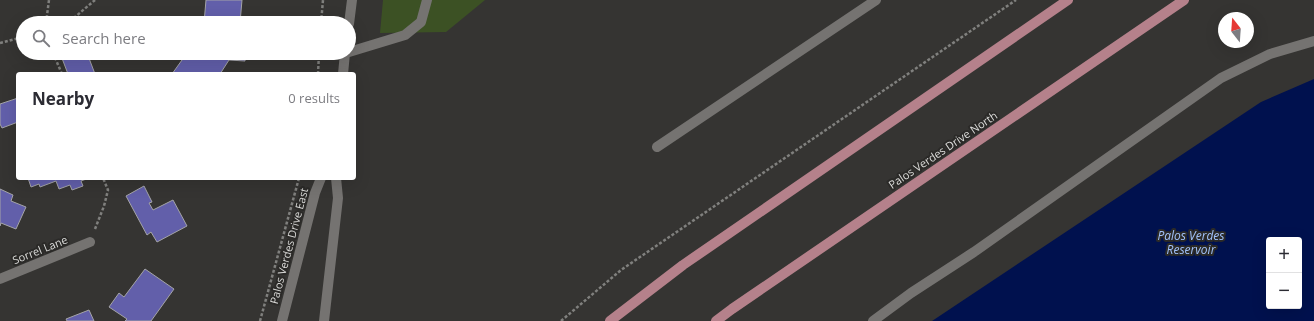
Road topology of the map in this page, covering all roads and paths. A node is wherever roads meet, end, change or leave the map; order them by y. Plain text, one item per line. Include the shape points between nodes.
1 (49, 0) edge
2 (95, 0) edge
3 (323, 0) edge
4 (352, 0) edge
5 (427, 0) edge
6 (876, 0) edge
7 (1016, 0) edge
8 (1068, 0) edge
9 (1184, 0) edge
10 (47, 16) edge
11 (76, 16) edge
12 (322, 16) edge
13 (350, 16) edge
14 (16, 39) edge
15 (1314, 41) edge
16 (0, 43) edge
17 (356, 50) edge
18 (56, 60) edge
19 (319, 60) edge
20 (346, 60) edge
21 (61, 72) edge
22 (318, 72) edge
23 (343, 72) edge
24 (657, 147) dead end
25 (104, 180) edge
26 (298, 180) edge
27 (320, 180) edge
28 (336, 180) edge
29 (90, 242) joint
30 (0, 279) edge
31 (260, 321) edge
32 (282, 321) edge
33 (324, 321) edge
34 (561, 321) edge
35 (610, 321) edge
36 (716, 321) edge
37 (873, 321) edge

1 - 10 path
2 - 11 path
3 - 12 path
4 - 13 main road
5 - 17 main road via 421,22 405,35
6 - 24 main road
7 - 34 path via 621,270
8 - 35 main road via 683,265
9 - 36 main road, Palos Verdes Drive North
14 - 16 path
15 - 37 main road via 1270,54 1221,78
18 - 21 path
19 - 22 path
20 - 23 main road
25 - 29 path via 108,190
26 - 31 path
27 - 32 main road, Palos Verdes Drive East
28 - 33 main road via 338,198
29 - 30 main road, Sorrel Lane

